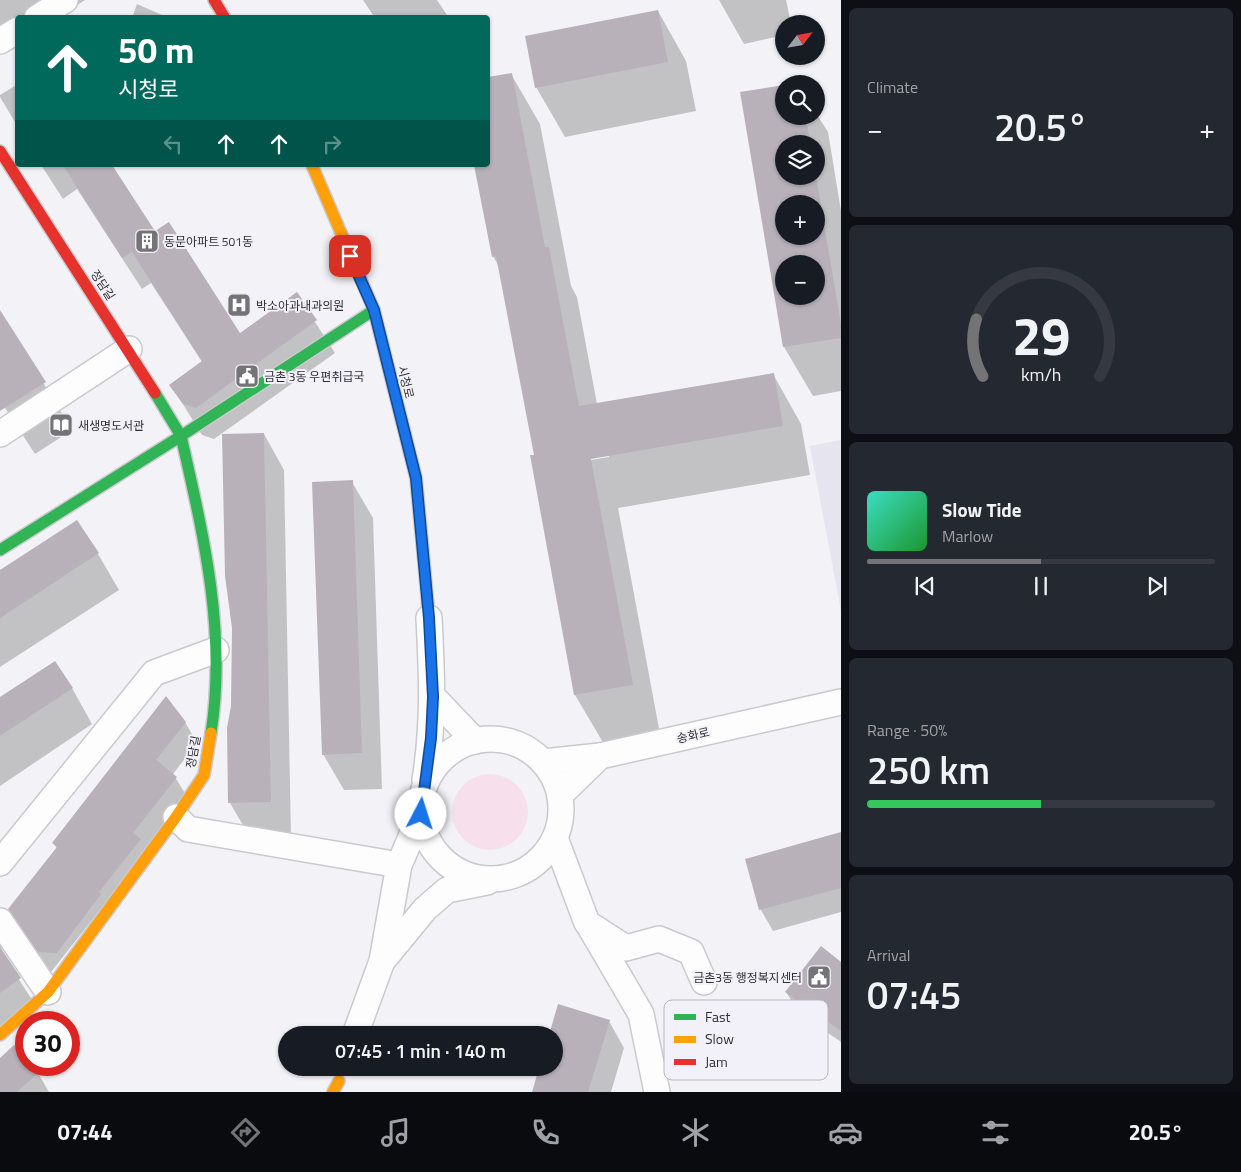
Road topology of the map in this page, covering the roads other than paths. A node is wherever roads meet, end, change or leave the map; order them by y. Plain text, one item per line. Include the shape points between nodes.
1 (65, 0) edge
2 (214, 0) edge
3 (42, 15) edge
4 (223, 15) edge
5 (15, 32) edge
6 (0, 41) edge
7 (0, 151) edge
8 (313, 167) edge
9 (374, 310) junction
10 (129, 349) junction
11 (0, 434) edge
12 (181, 436) junction
13 (3, 542) edge
14 (429, 618) joint
15 (216, 650) junction
16 (433, 697) junction
17 (841, 702) edge
18 (475, 741) junction
19 (600, 756) junction
20 (543, 762) junction
21 (560, 795) junction
22 (422, 804) junction
23 (176, 817) junction
24 (555, 838) junction
25 (0, 863) edge
26 (400, 864) junction
27 (499, 880) junction
28 (0, 921) edge
29 (587, 923) junction
30 (382, 961) junction
31 (704, 982) dead end
32 (48, 992) junction
33 (359, 1026) edge
34 (0, 1035) edge
35 (657, 1092) edge

1 - 3 street
2 - 4 street
5 - 6 street
7 - 10 street, 정담길
8 - 9 street, 시청로
9 - 12 street
9 - 14 street, 시청로 via 416,478
10 - 11 street
10 - 12 street, 정담길
12 - 13 street
12 - 15 street, 정담길 via 204,538
14 - 16 street
15 - 23 street, 정담길 via 215,706 204,775
15 - 25 street via 154,673
16 - 18 street
16 - 22 street
17 - 19 street, 송화로
18 - 20 street via 494,739 512,742
18 - 22 street via 442,759 430,775
19 - 20 street, 송화로
19 - 21 street
20 - 21 street
21 - 24 street via 561,817
22 - 26 street
22 - 27 street via 426,836 438,856 456,870 476,878
23 - 26 street via 188,830
23 - 32 street, 정담길
24 - 27 street via 542,858 522,873
24 - 29 street
26 - 30 street
27 - 30 street via 447,890 425,909
28 - 32 street
29 - 31 street via 626,948 659,939 691,952
29 - 35 street via 642,1014
30 - 33 street
32 - 34 street, 정담길

